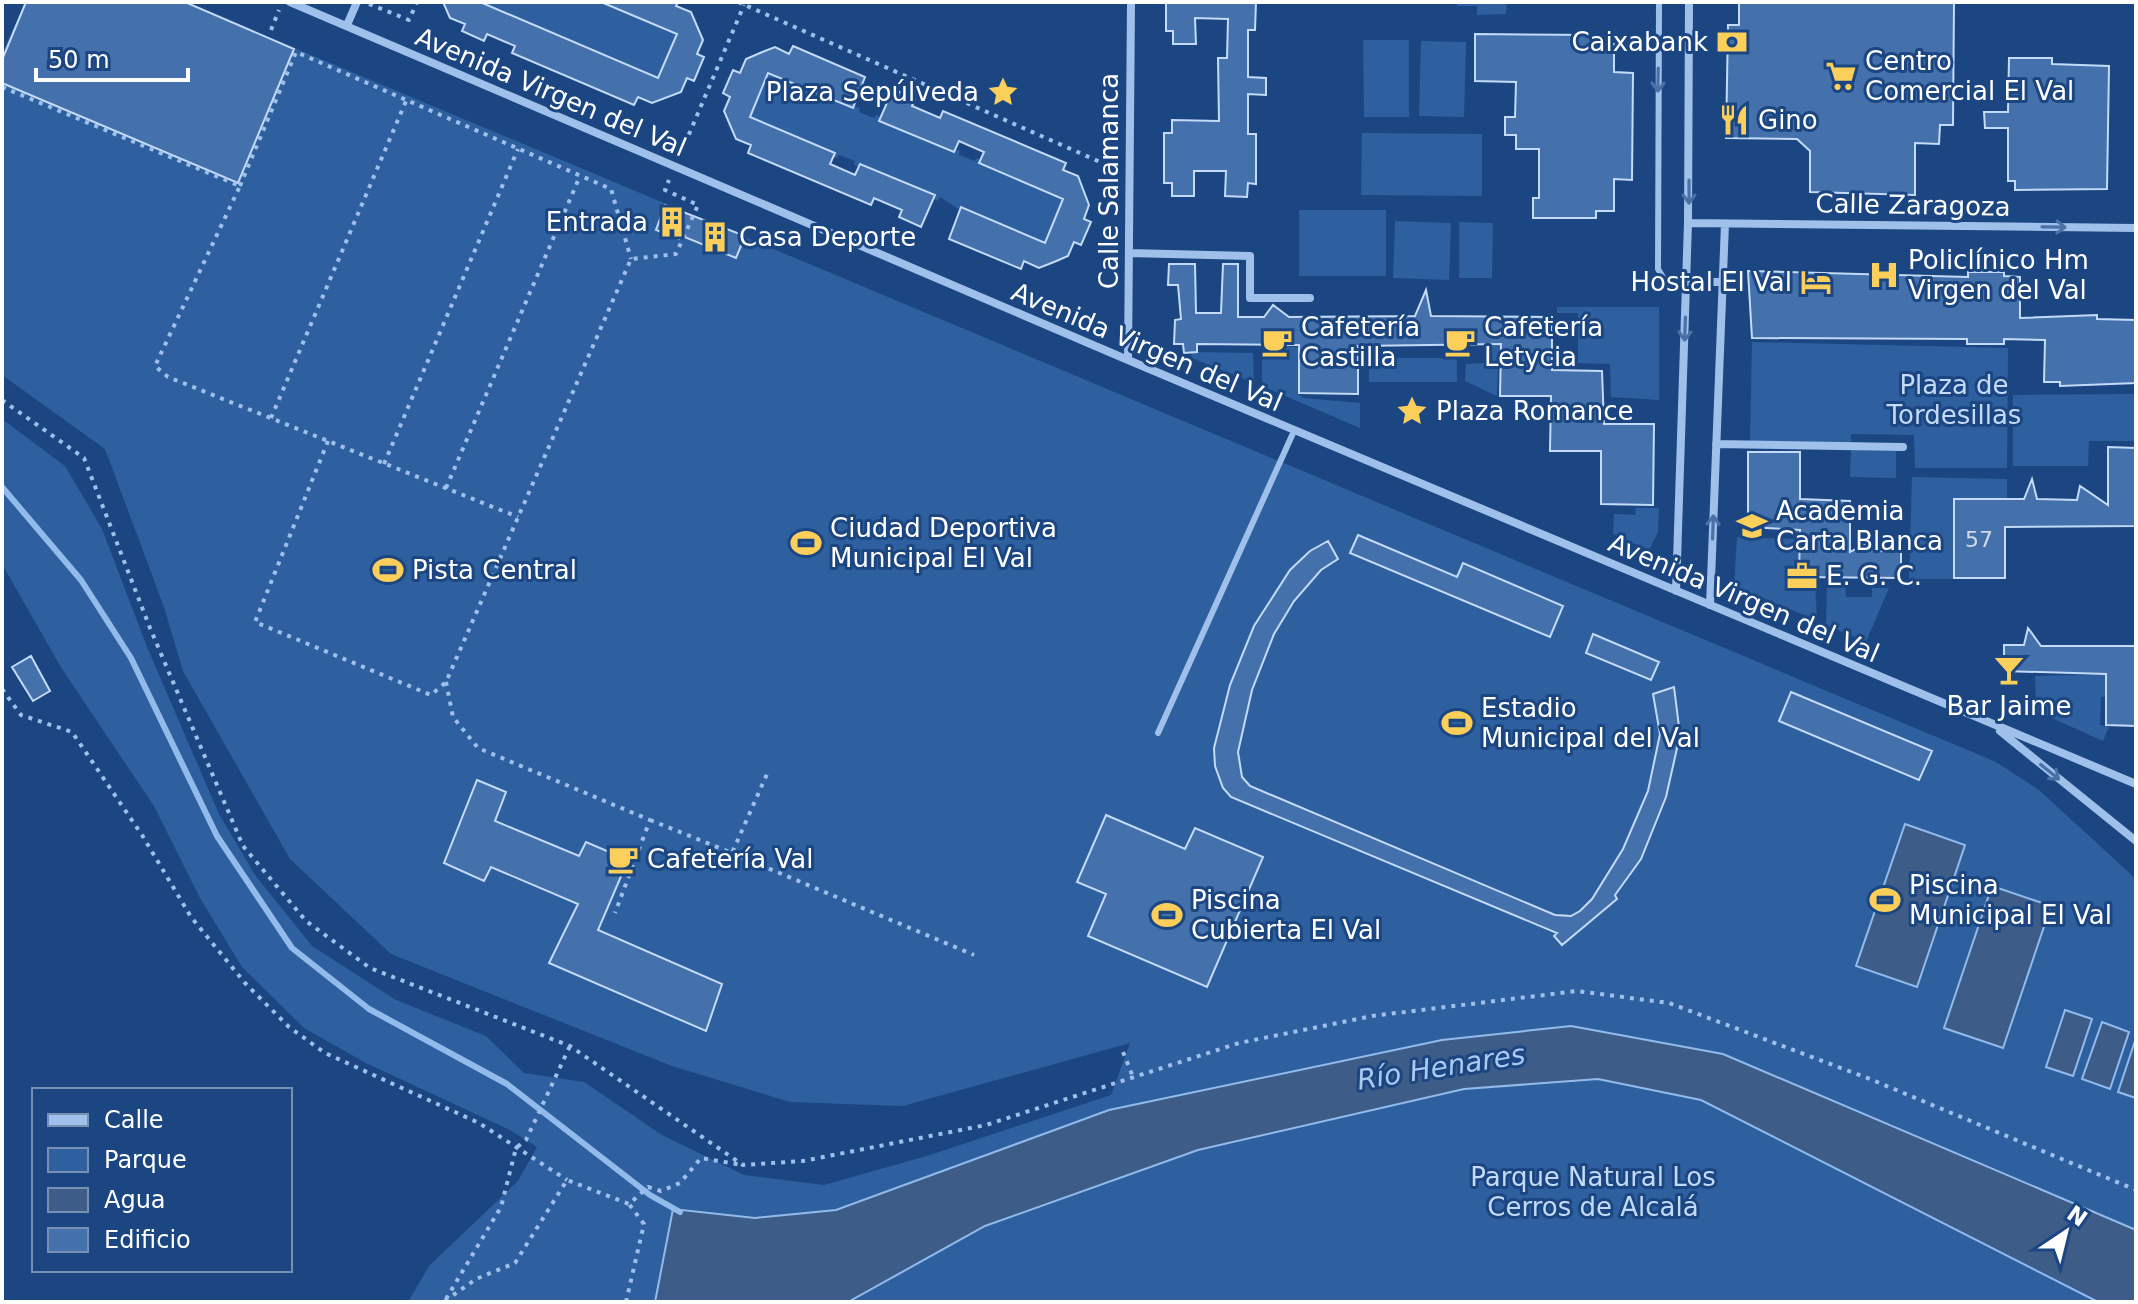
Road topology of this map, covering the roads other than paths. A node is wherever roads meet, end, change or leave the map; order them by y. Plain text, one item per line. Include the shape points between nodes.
1 (290, 2) edge
2 (318, 2) edge
3 (360, 2) edge
4 (1131, 2) edge
5 (1659, 2) edge
6 (1689, 2) edge
7 (314, 11) junction
8 (347, 25) junction
9 (1688, 223) junction
10 (1725, 224) junction
11 (2136, 228) edge
12 (1129, 253) junction
13 (1686, 282) junction
14 (1722, 282) junction
15 (1310, 298) dead end
16 (1128, 360) junction
17 (1294, 431) junction
18 (1716, 444) junction
19 (1903, 447) dead end
20 (1676, 591) junction
21 (1710, 605) junction
22 (1990, 723) junction
23 (1158, 733) dead end
24 (2136, 784) edge
25 (2136, 841) edge

1 - 7 street, Avenida Virgen del Val
2 - 7 street
3 - 8 street
4 - 12 street, Calle Salamanca
5 -> 13 lane via 1658,269 1664,279
6 -> 9 street
7 - 8 street, Avenida Virgen del Val
8 - 16 street, Avenida Virgen del Val
9 - 10 street, Calle Zaragoza
9 - 13 street
10 -> 11 street, Calle Zaragoza
10 - 14 street
12 - 15 street via 1250,256 1250,298
12 - 16 street, Calle Salamanca
13 - 14 street
13 -> 20 street
14 - 18 street
16 - 17 street, Avenida Virgen del Val
17 - 20 street, Avenida Virgen del Val
17 - 23 lane
18 - 19 street
21 -> 18 street
20 - 21 street, Avenida Virgen del Val
21 - 22 street, Avenida Virgen del Val
22 - 24 street, Avenida Virgen del Val
22 -> 25 street, Avenida Virgen del Val

